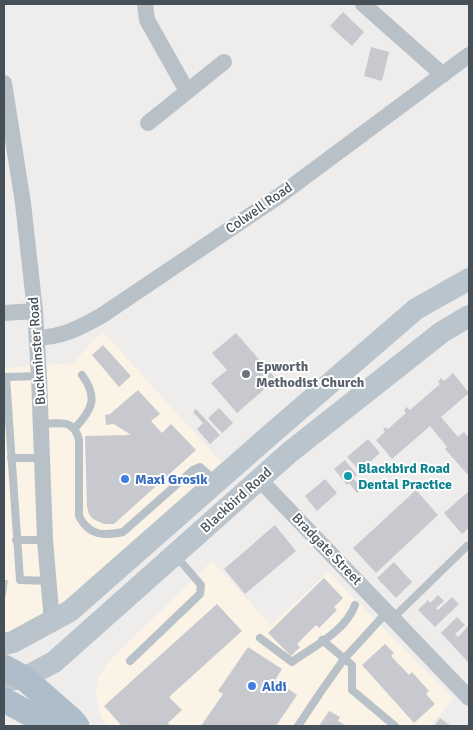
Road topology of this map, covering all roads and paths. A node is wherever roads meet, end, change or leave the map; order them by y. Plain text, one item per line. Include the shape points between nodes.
1 (145, 4) edge
2 (363, 4) edge
3 (469, 55) edge
4 (224, 62) dead end
5 (443, 75) junction
6 (4, 83) edge
7 (187, 92) junction
8 (148, 123) dead end
9 (469, 279) edge
10 (35, 311) junction
11 (4, 313) edge
12 (469, 316) edge
13 (37, 338) junction
14 (82, 374) dead end
15 (39, 376) junction
16 (306, 404) junction
17 (326, 423) junction
18 (41, 424) junction
19 (75, 428) junction
20 (11, 458) junction
21 (42, 458) junction
22 (260, 480) junction
23 (216, 482) junction
24 (16, 540) junction
25 (45, 540) junction
26 (467, 546) dead end
27 (175, 555) junction
28 (50, 581) junction
29 (355, 606) dead end
30 (390, 615) junction
31 (52, 622) junction
32 (260, 638) dead end
33 (322, 640) junction
34 (4, 644) edge
35 (344, 659) junction
36 (130, 661) dead end
37 (10, 675) edge
38 (469, 698) edge
39 (4, 700) edge
40 (23, 720) edge
41 (61, 726) edge
42 (77, 726) edge
43 (298, 726) edge
44 (395, 726) edge

1 - 7 street via 147,20
2 - 5 street
3 - 5 street, Colwell Road
4 - 7 street
5 - 13 street, Colwell Road via 279,196 102,316 72,332
6 - 10 street, Buckminster Road via 23,203
7 - 8 street
9 - 16 main road, Blackbird Road via 416,309
10 - 11 street
10 - 13 street, Buckminster Road
12 - 17 main road, Blackbird Road via 442,332
13 - 15 street, Buckminster Road
14 - 19 lane via 90,387 92,401 86,417
15 - 18 street, Buckminster Road
15 - 20 lane via 6,377
16 - 17 main road
16 - 23 main road, Blackbird Road
17 - 22 main road, Blackbird Road
18 - 19 lane via 67,424
18 - 21 street, Buckminster Road
19 - 23 lane via 79,440 79,516 83,525 92,532 123,532 200,467
20 - 21 lane
20 - 24 lane
21 - 25 street, Buckminster Road
22 - 27 main road, Blackbird Road
22 - 30 street, Bradgate Street
23 - 31 main road, Blackbird Road via 70,612
24 - 25 lane
24 - 28 lane via 20,580
25 - 28 street, Buckminster Road
26 - 30 lane
27 - 36 lane via 201,585 200,594
27 - 37 main road, Blackbird Road via 54,662
28 - 31 street, Buckminster Road
29 - 33 lane via 341,627
30 - 35 lane
30 - 38 street, Bradgate Street
31 - 34 main road, Blackbird Road
32 - 33 lane via 292,662
33 - 35 lane
35 - 43 lane
35 - 44 lane via 352,665 352,690
37 - 42 main road
39 - 40 main road
40 - 41 main road

